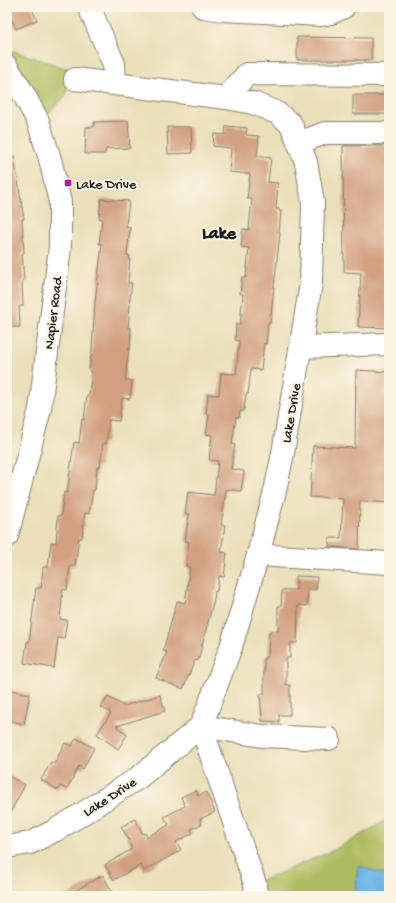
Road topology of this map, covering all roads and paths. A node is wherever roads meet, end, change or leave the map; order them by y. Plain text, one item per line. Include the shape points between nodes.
1 (89, 7) edge
2 (203, 7) edge
3 (344, 7) edge
4 (7, 67) edge
5 (389, 75) edge
6 (75, 79) dead end
7 (115, 84) junction
8 (226, 98) junction
9 (389, 133) edge
10 (299, 143) junction
11 (389, 344) edge
12 (302, 347) junction
13 (7, 536) edge
14 (258, 555) junction
15 (389, 563) edge
16 (201, 726) junction
17 (329, 739) dead end
18 (7, 847) edge
19 (256, 896) edge

1 - 7 street via 114,64
2 - 3 street via 321,15
4 - 13 street, Napier Road via 38,121 60,202 60,246 40,409
5 - 8 street via 247,74
6 - 7 street, Lake Drive
7 - 8 street, Lake Drive
8 - 10 street, Lake Drive via 253,103 277,113 290,124
9 - 10 street via 325,133
10 - 12 street, Lake Drive via 306,162 313,202 311,283
11 - 12 street
12 - 14 street, Lake Drive via 283,453
14 - 15 street
14 - 16 street, Lake Drive via 231,647
16 - 17 street via 262,736
16 - 18 street, Lake Drive via 138,778 77,817 30,843
16 - 19 street via 255,884

